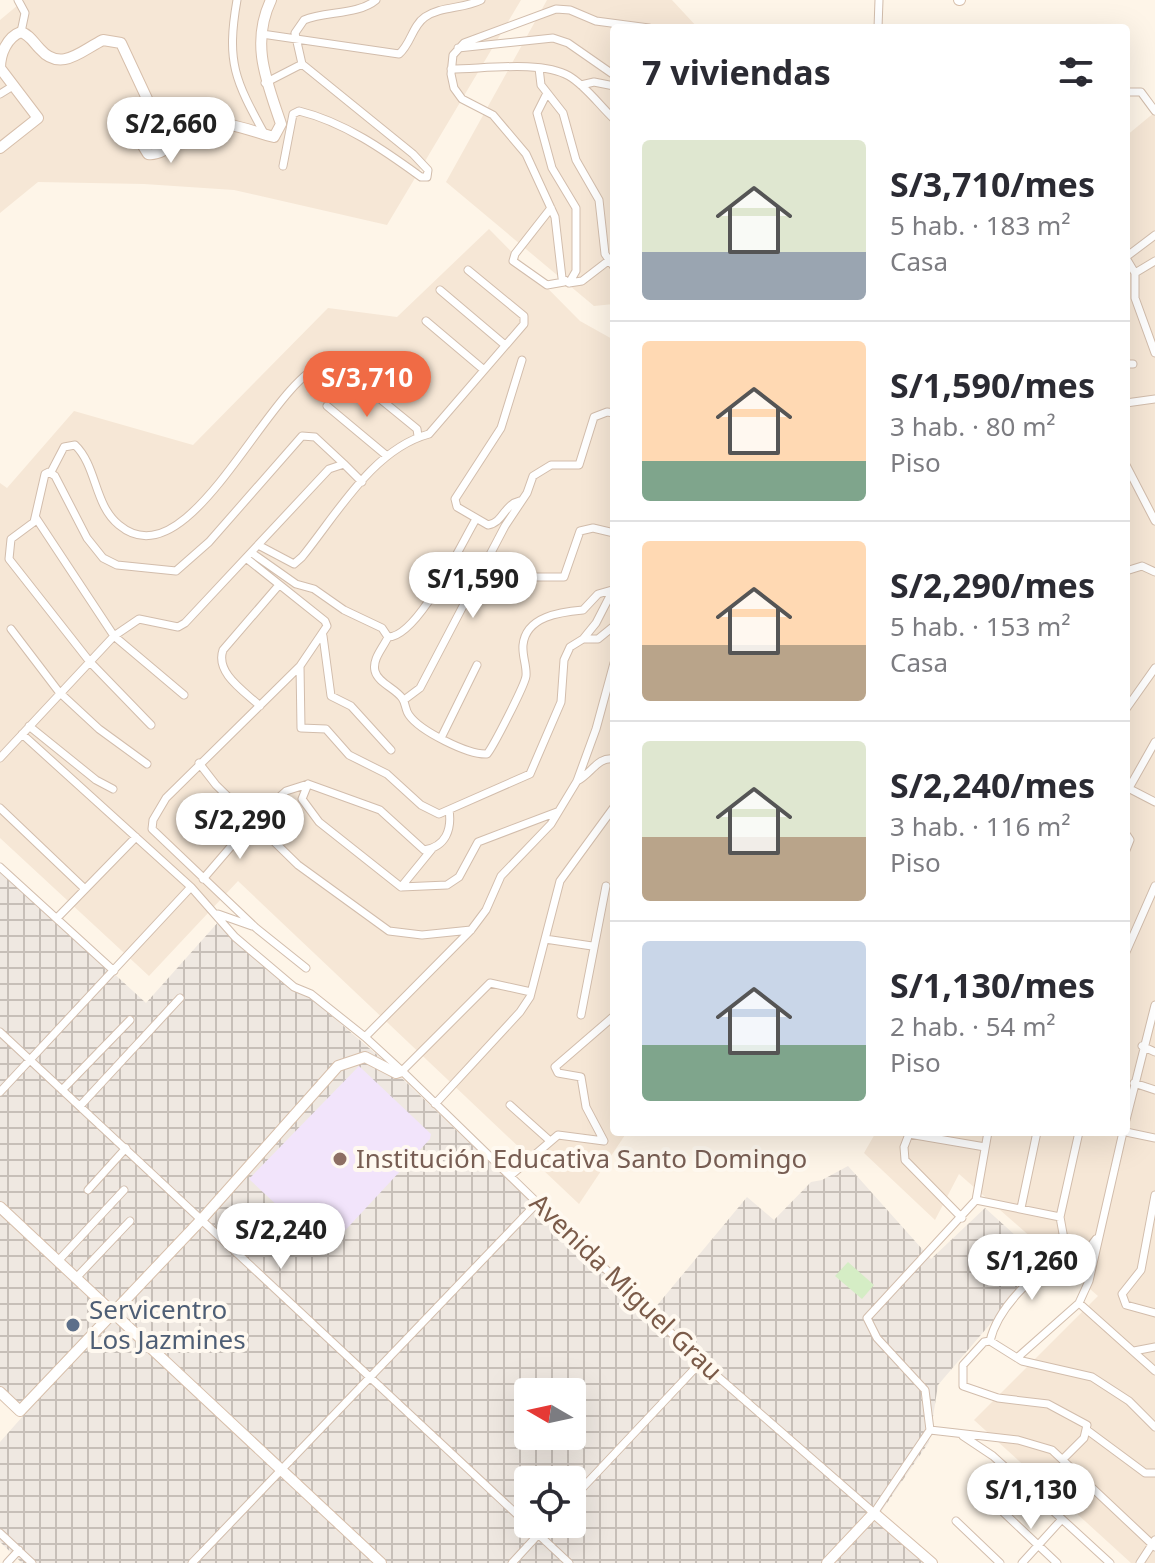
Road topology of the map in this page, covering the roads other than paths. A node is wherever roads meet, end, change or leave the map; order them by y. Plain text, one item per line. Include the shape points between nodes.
1 (18, 0) edge
2 (237, 0) edge
3 (271, 0) edge
4 (376, 0) edge
5 (481, 0) edge
6 (879, 0) edge
7 (619, 24) edge
8 (878, 24) edge
9 (21, 32) junction
10 (262, 34) junction
11 (294, 39) junction
12 (458, 48) junction
13 (302, 64) junction
14 (539, 68) junction
15 (451, 69) junction
16 (610, 72) edge
17 (265, 83) junction
18 (581, 85) junction
19 (610, 85) edge
20 (13, 86) junction
21 (1130, 92) edge
22 (547, 93) junction
23 (0, 94) edge
24 (1155, 111) edge
25 (610, 115) edge
26 (265, 135) junction
27 (0, 148) edge
28 (283, 166) dead end
29 (551, 208) junction
30 (1155, 235) edge
31 (1130, 255) edge
32 (610, 259) edge
33 (1155, 261) edge
34 (610, 265) edge
35 (1130, 265) edge
36 (468, 270) dead end
37 (1135, 273) junction
38 (566, 282) junction
39 (440, 290) dead end
40 (426, 321) dead end
41 (505, 345) junction
42 (1155, 353) edge
43 (522, 360) dead end
44 (484, 370) junction
45 (1155, 399) edge
46 (1130, 402) edge
47 (327, 406) dead end
48 (610, 412) edge
49 (418, 436) junction
50 (387, 456) junction
51 (340, 465) junction
52 (51, 472) junction
53 (1130, 473) edge
54 (362, 482) junction
55 (1155, 499) edge
56 (522, 501) junction
57 (1147, 508) junction
58 (36, 518) junction
59 (476, 519) junction
60 (1155, 521) edge
61 (610, 532) edge
62 (260, 546) junction
63 (249, 556) junction
64 (1130, 570) edge
65 (1155, 572) edge
66 (536, 577) dead end
67 (279, 585) junction
68 (610, 590) edge
69 (610, 595) edge
70 (11, 629) dead end
71 (610, 629) edge
72 (114, 636) junction
73 (323, 636) junction
74 (388, 637) junction
75 (583, 639) junction
76 (90, 662) junction
77 (477, 665) dead end
78 (300, 666) junction
79 (1155, 668) edge
80 (610, 691) edge
81 (59, 692) junction
82 (184, 695) dead end
83 (404, 700) junction
84 (1130, 703) edge
85 (260, 706) junction
86 (151, 725) dead end
87 (29, 726) junction
88 (22, 734) junction
89 (441, 738) junction
90 (1155, 742) edge
91 (391, 750) dead end
92 (0, 758) edge
93 (610, 758) edge
94 (199, 763) junction
95 (147, 764) dead end
96 (577, 781) junction
97 (308, 784) junction
98 (1130, 785) edge
99 (113, 789) dead end
100 (1130, 789) edge
101 (1155, 802) edge
102 (0, 808) edge
103 (449, 810) junction
104 (559, 811) junction
105 (610, 812) edge
106 (252, 822) junction
107 (136, 837) junction
108 (432, 849) junction
109 (0, 867) edge
110 (203, 879) junction
111 (606, 886) dead end
112 (1155, 886) edge
113 (191, 887) junction
114 (401, 887) junction
115 (85, 889) junction
116 (216, 913) junction
117 (57, 918) junction
118 (256, 928) junction
119 (471, 930) junction
120 (545, 939) junction
121 (1130, 943) edge
122 (592, 946) junction
123 (306, 968) dead end
124 (114, 971) junction
125 (531, 992) junction
126 (180, 998) dead end
127 (1155, 1005) edge
128 (581, 1015) dead end
129 (610, 1019) edge
130 (130, 1020) dead end
131 (0, 1032) edge
132 (365, 1037) junction
133 (1142, 1046) junction
134 (1155, 1052) edge
135 (30, 1060) junction
136 (402, 1071) junction
137 (1134, 1083) junction
138 (62, 1090) junction
139 (1155, 1090) edge
140 (0, 1092) edge
141 (1130, 1102) edge
142 (435, 1104) junction
143 (510, 1105) dead end
144 (80, 1106) junction
145 (1130, 1133) edge
146 (908, 1136) edge
147 (937, 1136) edge
148 (987, 1136) edge
149 (1036, 1136) edge
150 (1078, 1136) edge
151 (1124, 1136) edge
152 (1155, 1138) edge
153 (549, 1140) junction
154 (985, 1147) junction
155 (126, 1148) junction
156 (510, 1176) junction
157 (88, 1190) dead end
158 (124, 1190) dead end
159 (1155, 1195) edge
160 (976, 1200) junction
161 (538, 1202) junction
162 (0, 1207) edge
163 (1021, 1208) junction
164 (1060, 1217) junction
165 (962, 1218) junction
166 (202, 1219) junction
167 (130, 1221) dead end
168 (1100, 1232) junction
169 (1060, 1255) junction
170 (58, 1261) junction
171 (76, 1278) junction
172 (1079, 1303) junction
173 (111, 1311) junction
174 (1155, 1313) edge
175 (990, 1341) junction
176 (1155, 1347) edge
177 (1134, 1351) junction
178 (1017, 1358) junction
179 (701, 1362) junction
180 (1155, 1371) edge
181 (372, 1377) junction
182 (0, 1392) edge
183 (1155, 1427) edge
184 (930, 1430) junction
185 (1087, 1430) junction
186 (960, 1434) junction
187 (1064, 1458) junction
188 (283, 1470) junction
189 (1155, 1473) edge
190 (586, 1484) edge
191 (984, 1494) dead end
192 (514, 1511) edge
193 (874, 1513) junction
194 (1062, 1519) junction
195 (956, 1521) dead end
196 (0, 1533) edge
197 (534, 1538) edge
198 (542, 1538) edge
199 (1154, 1544) edge
200 (1038, 1545) junction
201 (19, 1550) junction
202 (7, 1563) edge
203 (32, 1563) edge
204 (192, 1563) edge
205 (381, 1563) edge
206 (512, 1563) edge
207 (569, 1563) edge
208 (827, 1563) edge
209 (932, 1563) edge
210 (1000, 1563) edge
211 (1022, 1563) edge
212 (1057, 1563) edge
213 (1110, 1563) edge
214 (1140, 1563) edge

1 - 9 street via 25,13
2 - 26 street via 231,60
3 - 10 street
4 - 11 street via 360,9 304,20
5 - 11 street via 427,16 399,54
6 - 8 street
7 - 12 street via 556,9
9 - 20 street via 13,36 0,63
9 - 26 street via 44,54 62,60 103,40 121,43 149,103 140,141 148,154 158,154 208,124
10 - 11 street
10 - 17 street
11 - 13 street
12 - 15 street
12 - 16 street via 553,38
13 - 17 street
13 - 28 street via 393,136 428,174 421,177 330,119 297,111
14 - 15 street
14 - 18 street via 568,75
14 - 22 street
15 - 29 street via 462,99 493,115 524,151
17 - 26 street via 281,128 274,137
18 - 19 street
18 - 25 street
20 - 23 street
20 - 27 street via 38,118
21 - 24 street via 1141,92
22 - 32 street via 563,113 576,160 599,200
22 - 38 street via 537,113 552,168 576,208 576,271
29 - 38 street
29 - 38 street via 513,261 547,285
30 - 31 street
33 - 37 street
34 - 38 street via 582,281
35 - 37 street
36 - 41 street via 524,316 524,324
37 - 42 street via 1135,298
39 - 41 street
40 - 44 street
41 - 44 street
43 - 59 street via 501,428 455,496 457,507
44 - 49 street via 429,434
45 - 46 street
47 - 50 street
48 - 56 street via 594,417 581,464 538,470
49 - 50 street
49 - 52 street via 417,429 379,398 324,364 282,401 185,520 155,534 130,532 113,519 75,445 64,447
50 - 54 street
51 - 52 street via 315,437 302,436 183,569 172,572 117,565 103,558
51 - 54 street
51 - 62 street
52 - 58 street via 45,474
53 - 57 street
54 - 62 street via 294,564
55 - 57 street
56 - 59 street via 506,507 493,524
56 - 83 street via 420,688
57 - 60 street
58 - 72 street
58 - 76 street via 11,539 9,559
59 - 74 street via 439,586 402,633
61 - 66 street via 580,531 564,577
62 - 63 street
63 - 67 street
63 - 72 street via 185,623 178,627 139,619
63 - 74 street via 382,628
64 - 65 street via 1142,566
67 - 73 street via 325,621
67 - 85 street via 220,658 220,665
68 - 89 street via 583,610 562,610 541,620 527,634 523,687 487,754 460,749
69 - 75 street
70 - 81 street
71 - 75 street via 598,639
72 - 76 street
72 - 82 street
73 - 78 street
73 - 91 street via 329,693 351,706
74 - 83 street via 374,669
75 - 103 street via 570,647 564,660 561,702 530,774
76 - 81 street
76 - 86 street
77 - 89 street
78 - 85 street
78 - 103 street via 301,728 326,729 349,755 387,774 432,813
79 - 84 street
80 - 96 street
81 - 87 street
81 - 95 street
83 - 89 street via 411,718
85 - 94 street
87 - 88 street
87 - 99 street
88 - 92 street
88 - 107 street, Avenida Miguel Grau
90 - 98 street
93 - 96 street
94 - 106 street
94 - 110 street via 166,798 152,829
96 - 104 street
97 - 106 street via 286,791
97 - 108 street via 380,810 419,849
97 - 114 street via 302,799 319,822
100 - 101 street
102 - 115 street
103 - 108 street via 451,824 444,840
104 - 114 street via 478,842 459,877 447,885
104 - 119 street via 501,876
105 - 120 street via 560,881
106 - 110 street
106 - 119 street via 298,865 389,931 422,935
107 - 113 street, Avenida Miguel Grau
107 - 115 street
108 - 114 street
109 - 117 street
110 - 118 street
111 - 122 street
112 - 121 street
113 - 116 street, Avenida Miguel Grau
113 - 124 street
115 - 117 street
116 - 118 street
116 - 132 street, Avenida Miguel Grau via 235,937 294,987 311,994
117 - 124 street
118 - 123 street
119 - 132 street
120 - 122 street
120 - 125 street
122 - 128 street
124 - 135 street
125 - 136 street via 490,983
125 - 142 street via 520,1012
126 - 144 street
127 - 133 street
129 - 153 street via 555,1067 558,1073 581,1077 586,1107 604,1141 568,1135
130 - 138 street
131 - 135 street
132 - 136 street, Avenida Miguel Grau
133 - 134 street
133 - 137 street
135 - 138 street
135 - 140 street
136 - 142 street, Avenida Miguel Grau
136 - 166 street via 365,1057 338,1066
137 - 139 street
137 - 141 street
138 - 144 street
142 - 156 street, Avenida Miguel Grau
143 - 153 street
144 - 155 street
145 - 152 street
146 - 165 street via 905,1160
147 - 154 street
148 - 154 street
149 - 163 street
150 - 164 street
151 - 168 street
153 - 156 street
154 - 160 street
155 - 157 street
155 - 166 street
156 - 161 street, Avenida Miguel Grau
158 - 170 street
159 - 174 street via 1141,1270 1122,1294 1126,1305
160 - 163 street
160 - 165 street
161 - 179 street, Avenida Miguel Grau
161 - 181 street
162 - 170 street
163 - 164 street
164 - 169 street
165 - 184 street via 867,1318 877,1338 925,1390
166 - 173 street
166 - 181 street
167 - 171 street
168 - 169 street via 1075,1267 1060,1268
168 - 172 street
169 - 175 street via 994,1322
170 - 171 street
171 - 173 street
172 - 177 street
172 - 178 street
173 - 182 street via 20,1411
173 - 188 street
175 - 178 street
175 - 185 street via 963,1365 963,1386 998,1398 1048,1404 1087,1425
176 - 177 street
177 - 180 street
178 - 183 street via 1092,1377 1129,1401
179 - 190 street
179 - 193 street, Avenida Miguel Grau
181 - 188 street
181 - 192 street
184 - 186 street
184 - 193 street
185 - 187 street
185 - 189 street via 1145,1473
186 - 187 street via 1018,1440
186 - 194 street via 993,1456
187 - 199 street
188 - 204 street
188 - 205 street
191 - 200 street
193 - 208 street
193 - 209 street, Avenida Miguel Grau
194 - 200 street
194 - 213 street
195 - 210 street
196 - 201 street
197 - 206 street
198 - 207 street
199 - 214 street
200 - 211 street
200 - 212 street
201 - 202 street
201 - 203 street

